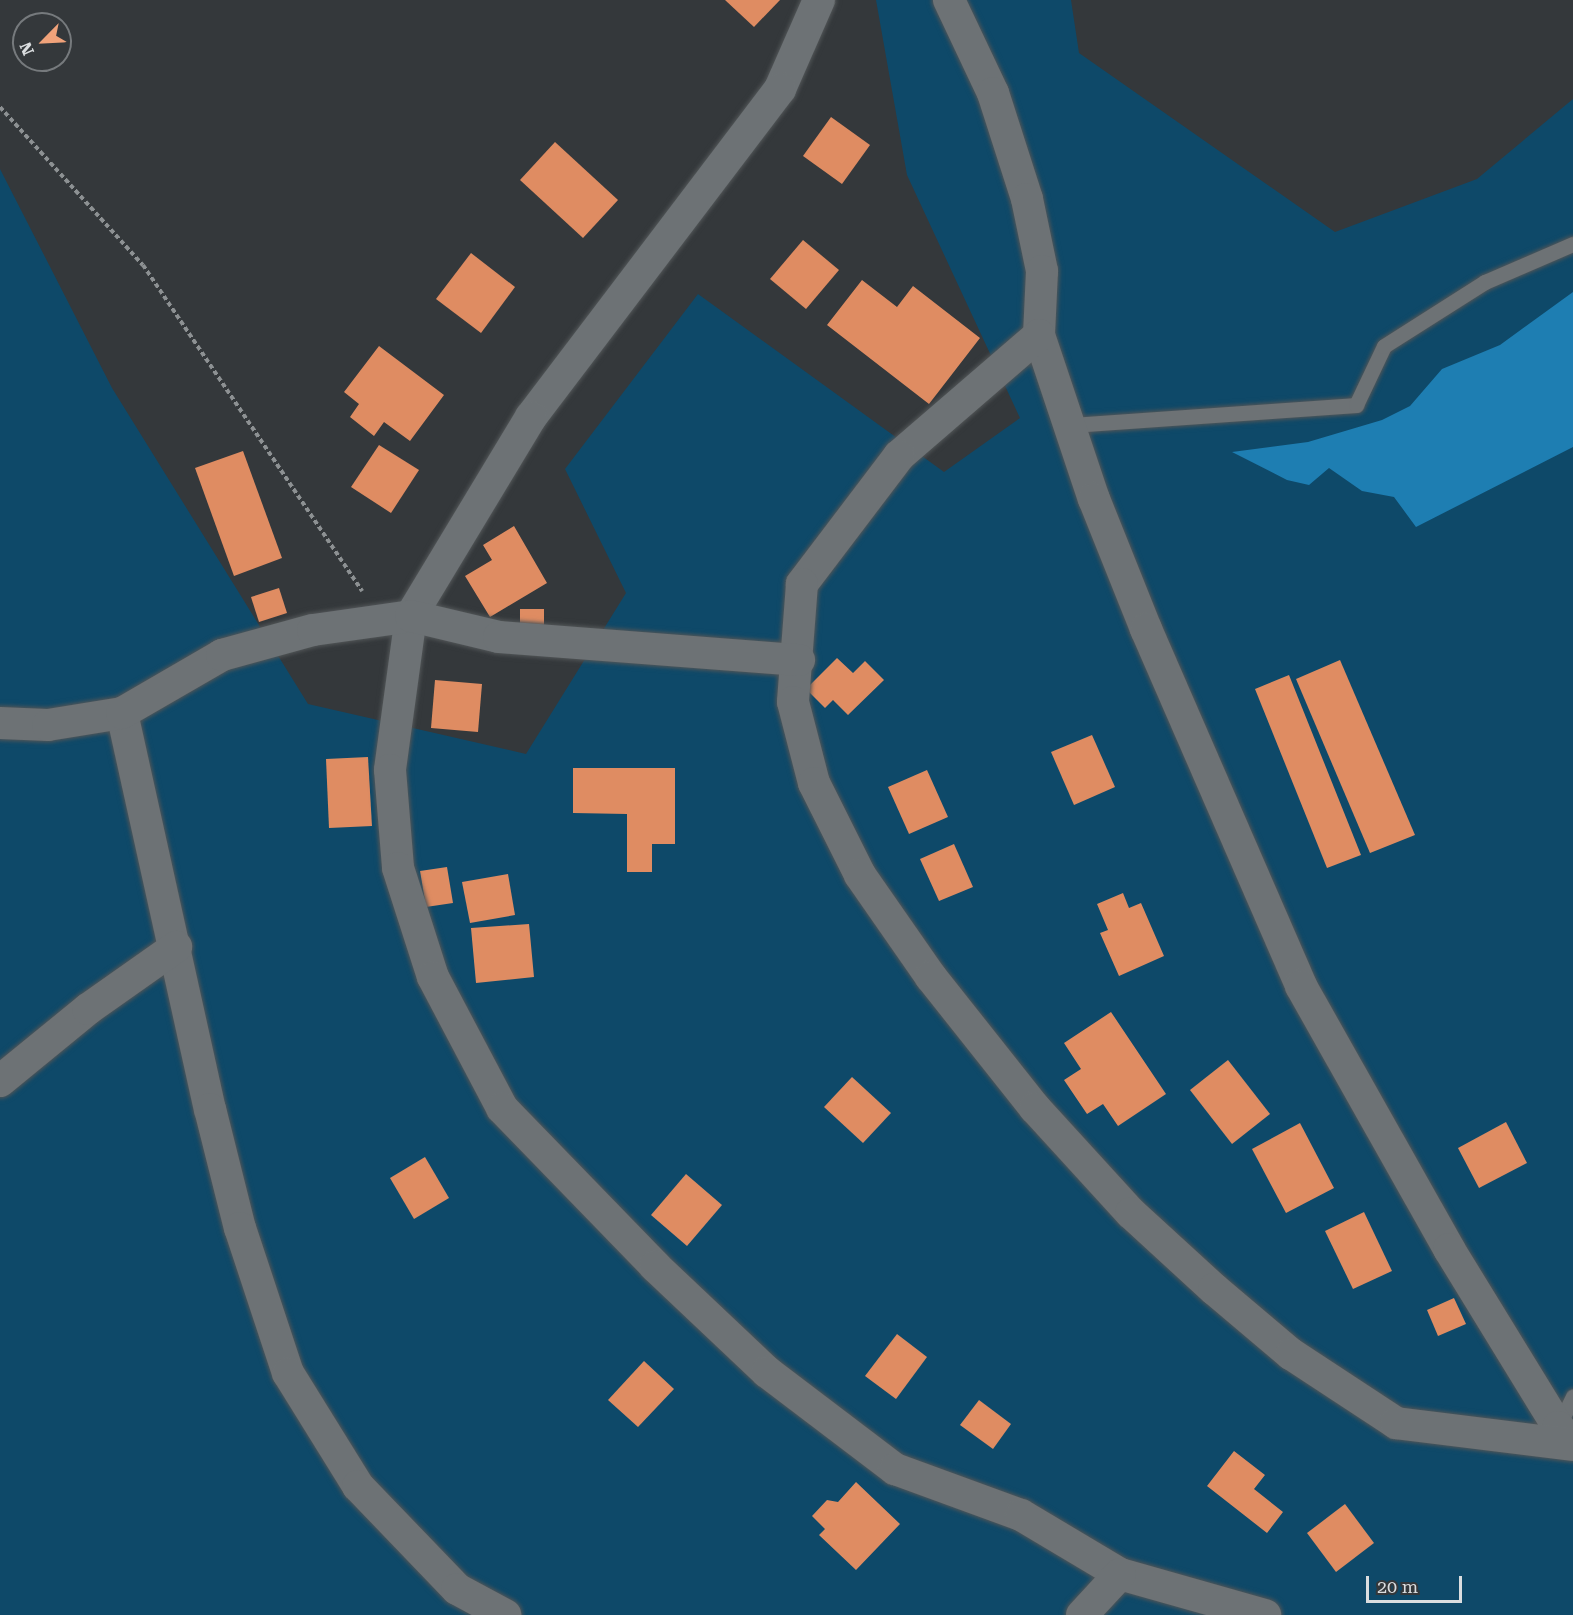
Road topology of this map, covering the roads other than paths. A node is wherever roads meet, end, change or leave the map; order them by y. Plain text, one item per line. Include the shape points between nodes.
1 (819, 0) edge
2 (949, 0) edge
3 (1573, 244) edge
4 (1039, 335) junction
5 (1072, 425) junction
6 (397, 620) junction
7 (799, 660) junction
8 (122, 713) junction
9 (0, 723) edge
10 (176, 947) junction
11 (0, 1081) edge
12 (1573, 1396) edge
13 (1568, 1439) edge
14 (1120, 1574) junction
15 (505, 1615) edge
16 (1082, 1615) edge
17 (1265, 1615) edge

1 - 6 street via 780,89 531,417
2 - 4 street via 993,93 1027,199 1042,271
3 - 5 lane via 1485,282 1384,346 1356,405
4 - 5 street
4 - 7 street via 899,456 802,584
5 - 13 street via 1094,499 1146,629 1301,986 1449,1249
6 - 7 street via 499,637
6 - 8 street via 313,630 222,655
6 - 14 street via 390,770 398,868 433,977 502,1108 655,1266 767,1372 831,1421 895,1469 1021,1515
7 - 13 street via 794,702 814,783 860,875 931,977 1035,1108 1131,1213 1291,1354 1396,1423
8 - 9 street via 48,725
8 - 10 street
10 - 11 street via 88,1009
10 - 15 street via 210,1109 238,1217 288,1373 358,1486 457,1589
12 - 13 lane
14 - 16 street
14 - 17 street

